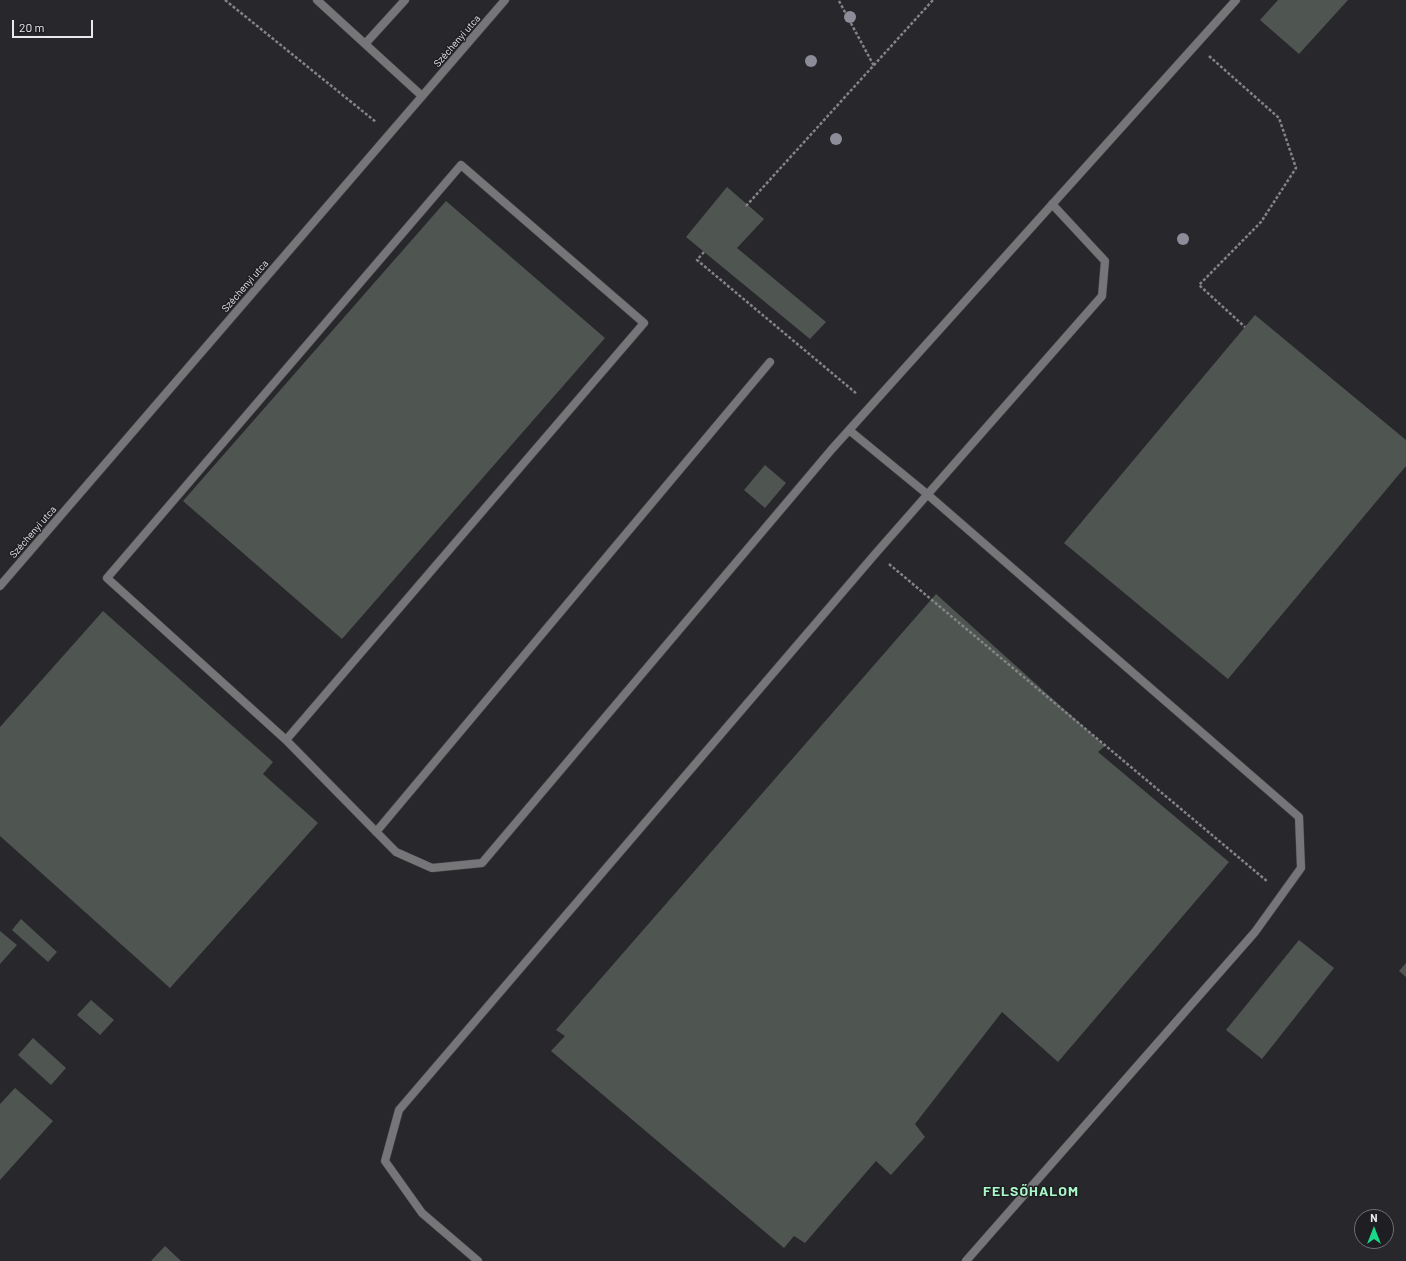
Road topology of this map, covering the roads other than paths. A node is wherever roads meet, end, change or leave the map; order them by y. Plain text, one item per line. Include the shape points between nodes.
1 (317, 0) edge
2 (405, 0) edge
3 (505, 0) edge
4 (1236, 0) edge
5 (365, 44) junction
6 (422, 96) junction
7 (1052, 204) junction
8 (770, 362) dead end
9 (848, 430) junction
10 (927, 494) junction
11 (0, 586) edge
12 (286, 740) junction
13 (376, 832) junction
14 (478, 1261) edge
15 (966, 1261) edge

1 - 5 street
2 - 5 street
3 - 6 street, Széchenyi utca
4 - 7 street
5 - 6 street
6 - 11 street, Széchenyi utca
7 - 9 street
7 - 10 street via 1104,261 1102,296
8 - 13 street
9 - 10 street
9 - 13 street via 482,863 432,868 396,852
10 - 14 street via 398,1110 385,1161 422,1213
10 - 15 street via 1300,816 1301,868 1255,932
12 - 12 street via 644,323 462,165 107,578
12 - 13 street

